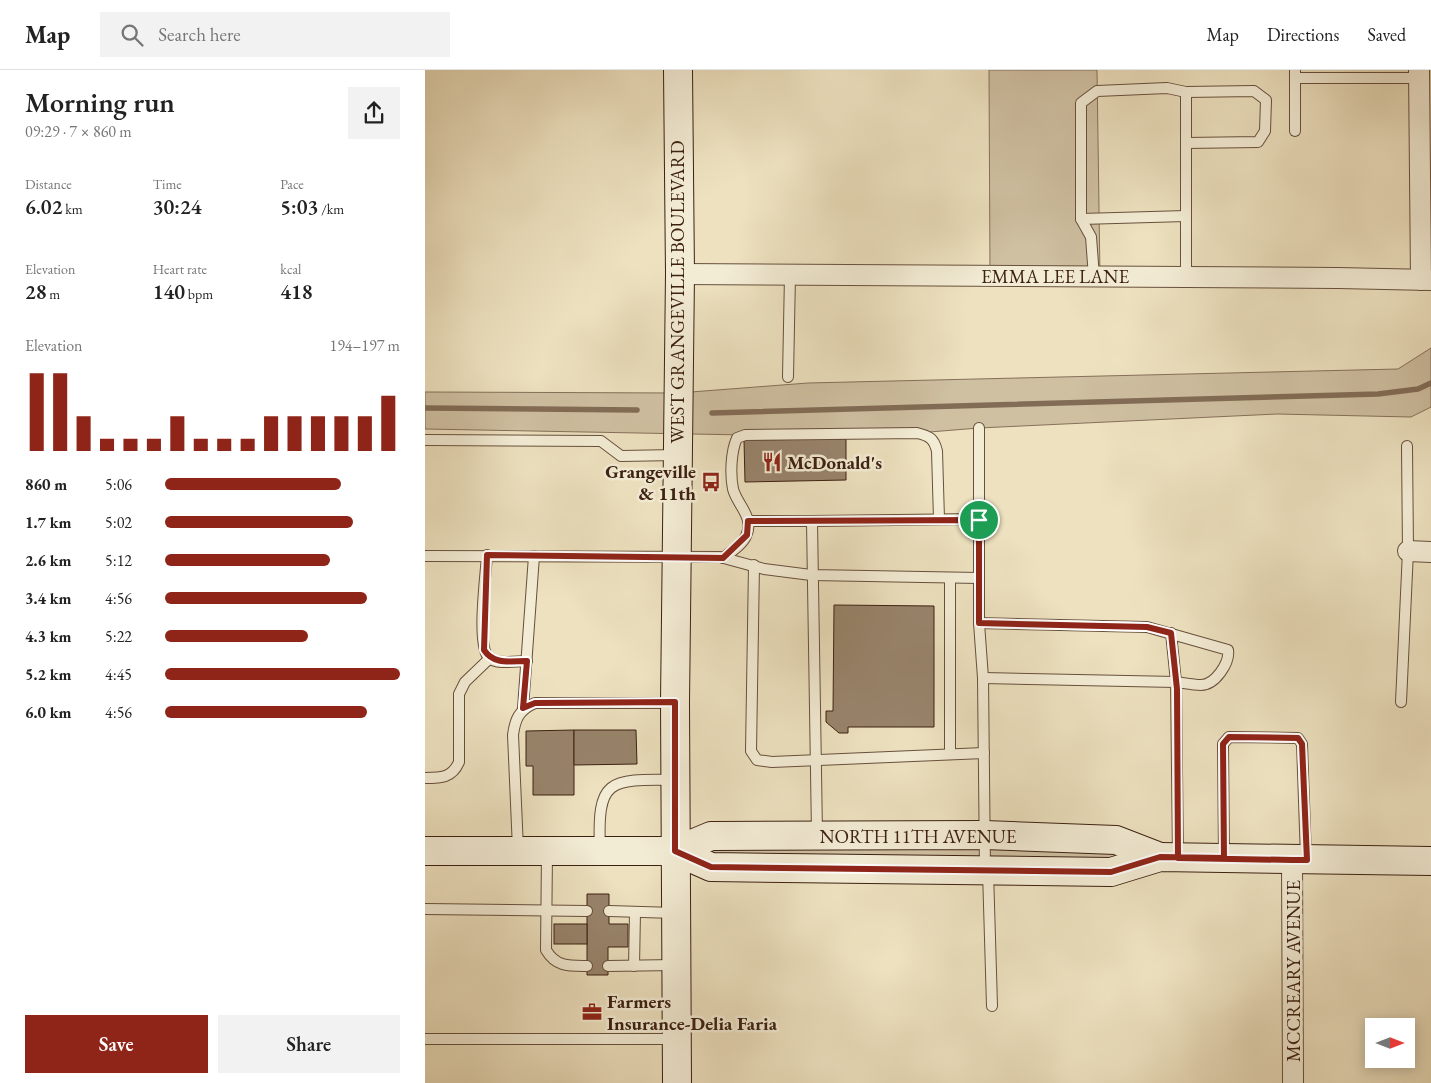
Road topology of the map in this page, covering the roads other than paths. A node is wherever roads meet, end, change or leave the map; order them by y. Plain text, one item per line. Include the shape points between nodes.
1 (678, 70) edge
2 (1295, 74) edge
3 (1419, 74) edge
4 (1186, 92) junction
5 (1295, 131) dead end
6 (1186, 143) junction
7 (1186, 216) junction
8 (1081, 219) junction
9 (680, 274) junction
10 (790, 275) junction
11 (1094, 277) junction
12 (1186, 277) junction
13 (1426, 280) edge
14 (789, 377) dead end
15 (979, 428) dead end
16 (425, 440) edge
17 (1407, 446) dead end
18 (676, 455) junction
19 (939, 519) junction
20 (812, 520) junction
21 (979, 520) junction
22 (748, 521) junction
23 (1408, 551) junction
24 (1431, 552) edge
25 (487, 555) junction
26 (425, 556) edge
27 (534, 556) junction
28 (675, 557) junction
29 (723, 558) junction
30 (754, 565) junction
31 (811, 575) junction
32 (949, 578) junction
33 (979, 578) junction
34 (979, 623) junction
35 (1171, 633) junction
36 (489, 658) junction
37 (527, 661) junction
38 (983, 678) junction
39 (1176, 682) junction
40 (675, 702) junction
41 (1401, 702) dead end
42 (523, 708) junction
43 (984, 753) junction
44 (949, 754) junction
45 (817, 759) junction
46 (425, 778) edge
47 (675, 780) junction
48 (817, 835) junction
49 (985, 835) junction
50 (425, 851) edge
51 (519, 851) junction
52 (547, 851) junction
53 (600, 851) junction
54 (675, 851) junction
55 (1169, 857) junction
56 (1224, 858) junction
57 (1299, 860) junction
58 (1431, 861) edge
59 (987, 870) junction
60 (425, 909) edge
61 (545, 910) junction
62 (587, 911) dead end
63 (609, 911) dead end
64 (635, 912) junction
65 (676, 913) junction
66 (587, 966) dead end
67 (608, 966) dead end
68 (634, 966) junction
69 (676, 966) junction
70 (992, 1006) dead end
71 (425, 1039) edge
72 (677, 1039) junction
73 (677, 1083) edge
74 (1293, 1083) edge

1 - 9 main road, WEST GRANGEVILLE BOULEVARD
2 - 3 lane
2 - 5 lane
3 - 13 street
4 - 6 lane
4 - 6 lane via 1254,91 1266,100 1265,131 1258,142
4 - 8 lane via 1167,88 1097,91 1081,103
6 - 7 lane
7 - 8 lane
7 - 12 lane
8 - 11 lane via 1091,237
9 - 10 street, EMMA LEE LANE
9 - 18 main road, WEST GRANGEVILLE BOULEVARD
10 - 11 street, EMMA LEE LANE
10 - 14 lane
11 - 12 street, EMMA LEE LANE
12 - 13 street, EMMA LEE LANE
15 - 21 lane
16 - 18 lane via 601,441 621,456
17 - 23 lane
18 - 28 main road, WEST GRANGEVILLE BOULEVARD
19 - 20 lane
19 - 21 lane
19 - 22 lane via 937,451 934,441 917,433 745,435 737,438 733,447 733,489
20 - 22 lane
20 - 31 lane
21 - 33 lane
22 - 29 lane via 747,535
23 - 24 street
23 - 41 lane
25 - 26 lane
25 - 27 lane
25 - 36 lane via 482,635
27 - 28 lane
27 - 37 lane
28 - 29 lane
28 - 40 main road, WEST GRANGEVILLE BOULEVARD
29 - 30 lane
30 - 31 lane
30 - 45 lane via 751,751 757,760 773,762
31 - 32 lane
31 - 45 lane
32 - 33 lane
32 - 44 lane
33 - 34 lane
34 - 35 lane via 1147,627
34 - 38 lane
35 - 39 lane
35 - 39 lane via 1228,650 1229,654 1227,664 1210,683 1203,686
36 - 37 lane via 500,662
36 - 46 lane via 465,682 459,694 459,762 454,772 445,777
37 - 42 lane
38 - 39 lane
38 - 43 lane
39 - 55 lane
40 - 42 lane via 535,703
40 - 47 main road, WEST GRANGEVILLE BOULEVARD
42 - 51 lane via 515,720 513,735
43 - 44 lane
43 - 49 lane
44 - 45 lane
45 - 48 lane
47 - 53 lane via 629,780 617,782 610,788 599,822
47 - 54 main road, WEST GRANGEVILLE BOULEVARD
48 - 49 main road, NORTH 11TH AVENUE
48 - 54 main road, NORTH 11TH AVENUE via 711,836
49 - 55 main road, NORTH 11TH AVENUE via 1116,840
49 - 59 lane
50 - 51 main road, NORTH 11TH AVENUE
51 - 52 main road, NORTH 11TH AVENUE
52 - 53 main road, NORTH 11TH AVENUE
52 - 61 lane
53 - 54 main road, NORTH 11TH AVENUE
54 - 59 main road, NORTH 11TH AVENUE via 711,867
54 - 65 main road, WEST GRANGEVILLE BOULEVARD
55 - 56 main road, NORTH 11TH AVENUE
55 - 59 main road, NORTH 11TH AVENUE via 1111,872
56 - 57 main road, NORTH 11TH AVENUE
56 - 57 lane via 1223,744 1229,737 1298,738 1302,744
57 - 58 main road, NORTH 11TH AVENUE
57 - 74 street, MCCREARY AVENUE
59 - 70 lane
60 - 61 lane
61 - 62 lane
61 - 66 lane via 546,950 551,959 560,965
63 - 64 lane
64 - 65 lane
64 - 68 lane
65 - 69 main road, WEST GRANGEVILLE BOULEVARD
67 - 68 lane
68 - 69 lane
69 - 72 main road, WEST GRANGEVILLE BOULEVARD
71 - 72 lane
72 - 73 main road, WEST GRANGEVILLE BOULEVARD

